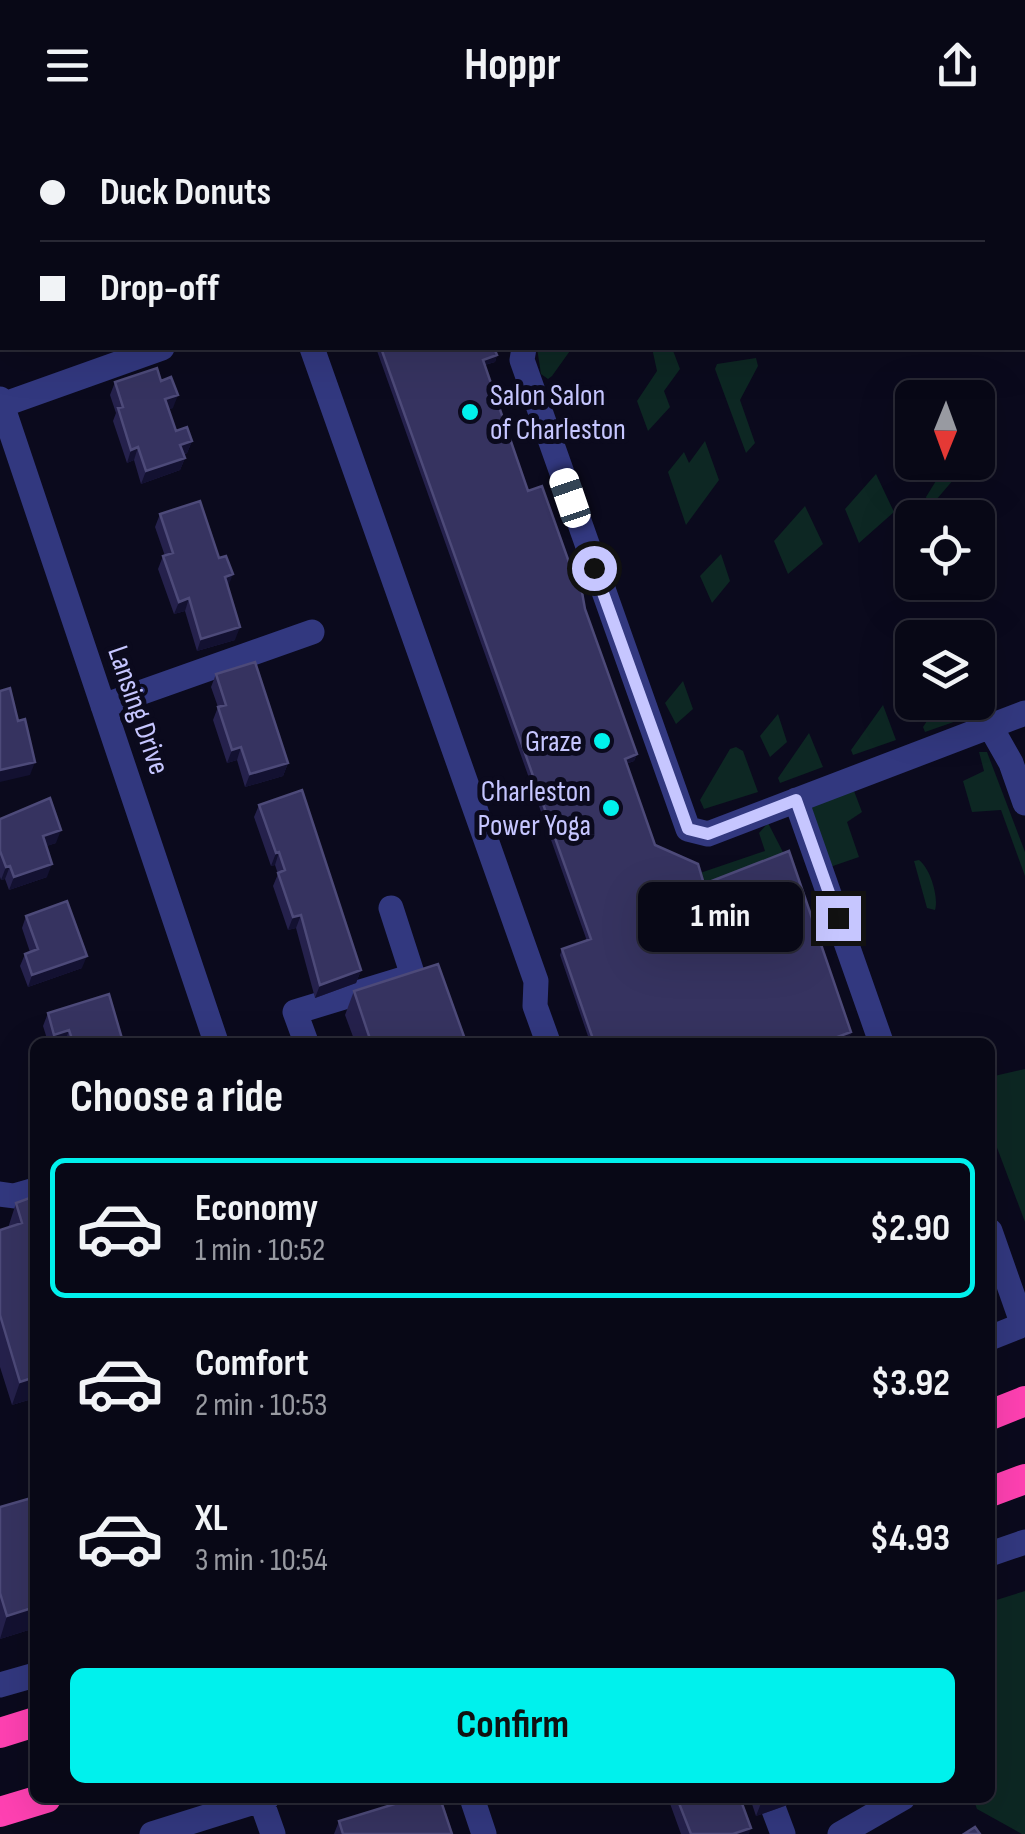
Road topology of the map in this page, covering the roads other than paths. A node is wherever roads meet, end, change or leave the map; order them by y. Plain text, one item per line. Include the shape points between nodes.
1 (156, 350) edge
2 (313, 350) edge
3 (524, 350) edge
4 (1, 402) edge
5 (312, 632) dead end
6 (104, 706) junction
7 (1025, 712) edge
8 (990, 726) junction
9 (796, 800) junction
10 (1025, 803) edge
11 (391, 908) dead end
12 (215, 1038) edge
13 (305, 1038) edge
14 (547, 1038) edge
15 (880, 1038) edge
16 (30, 1191) edge
17 (0, 1194) edge
18 (995, 1252) edge
19 (1024, 1325) edge
20 (995, 1336) edge
21 (1025, 1401) edge
22 (995, 1413) edge
23 (1025, 1479) edge
24 (995, 1490) edge
25 (1025, 1542) edge
26 (995, 1552) edge
27 (30, 1676) edge
28 (0, 1686) edge
29 (30, 1724) edge
30 (0, 1733) edge
31 (30, 1803) edge
32 (251, 1803) edge
33 (265, 1803) edge
34 (474, 1803) edge
35 (894, 1803) edge
36 (0, 1812) edge
37 (152, 1834) edge
38 (274, 1834) edge
39 (484, 1834) edge
40 (840, 1834) edge

1 - 4 street
2 - 14 street via 536,981 535,1006
3 - 9 street via 688,829 708,834
4 - 6 street, Lansing Drive
5 - 6 street
6 - 12 street, Lansing Drive
7 - 8 street
8 - 9 street
8 - 10 street
9 - 15 street
11 - 13 street via 413,976 295,1012
16 - 17 street
18 - 19 street
19 - 20 street
21 - 22 highway
23 - 24 highway
25 - 26 street
27 - 28 street
29 - 30 highway
31 - 36 highway
32 - 37 street
33 - 38 street
34 - 39 street
35 - 40 street

